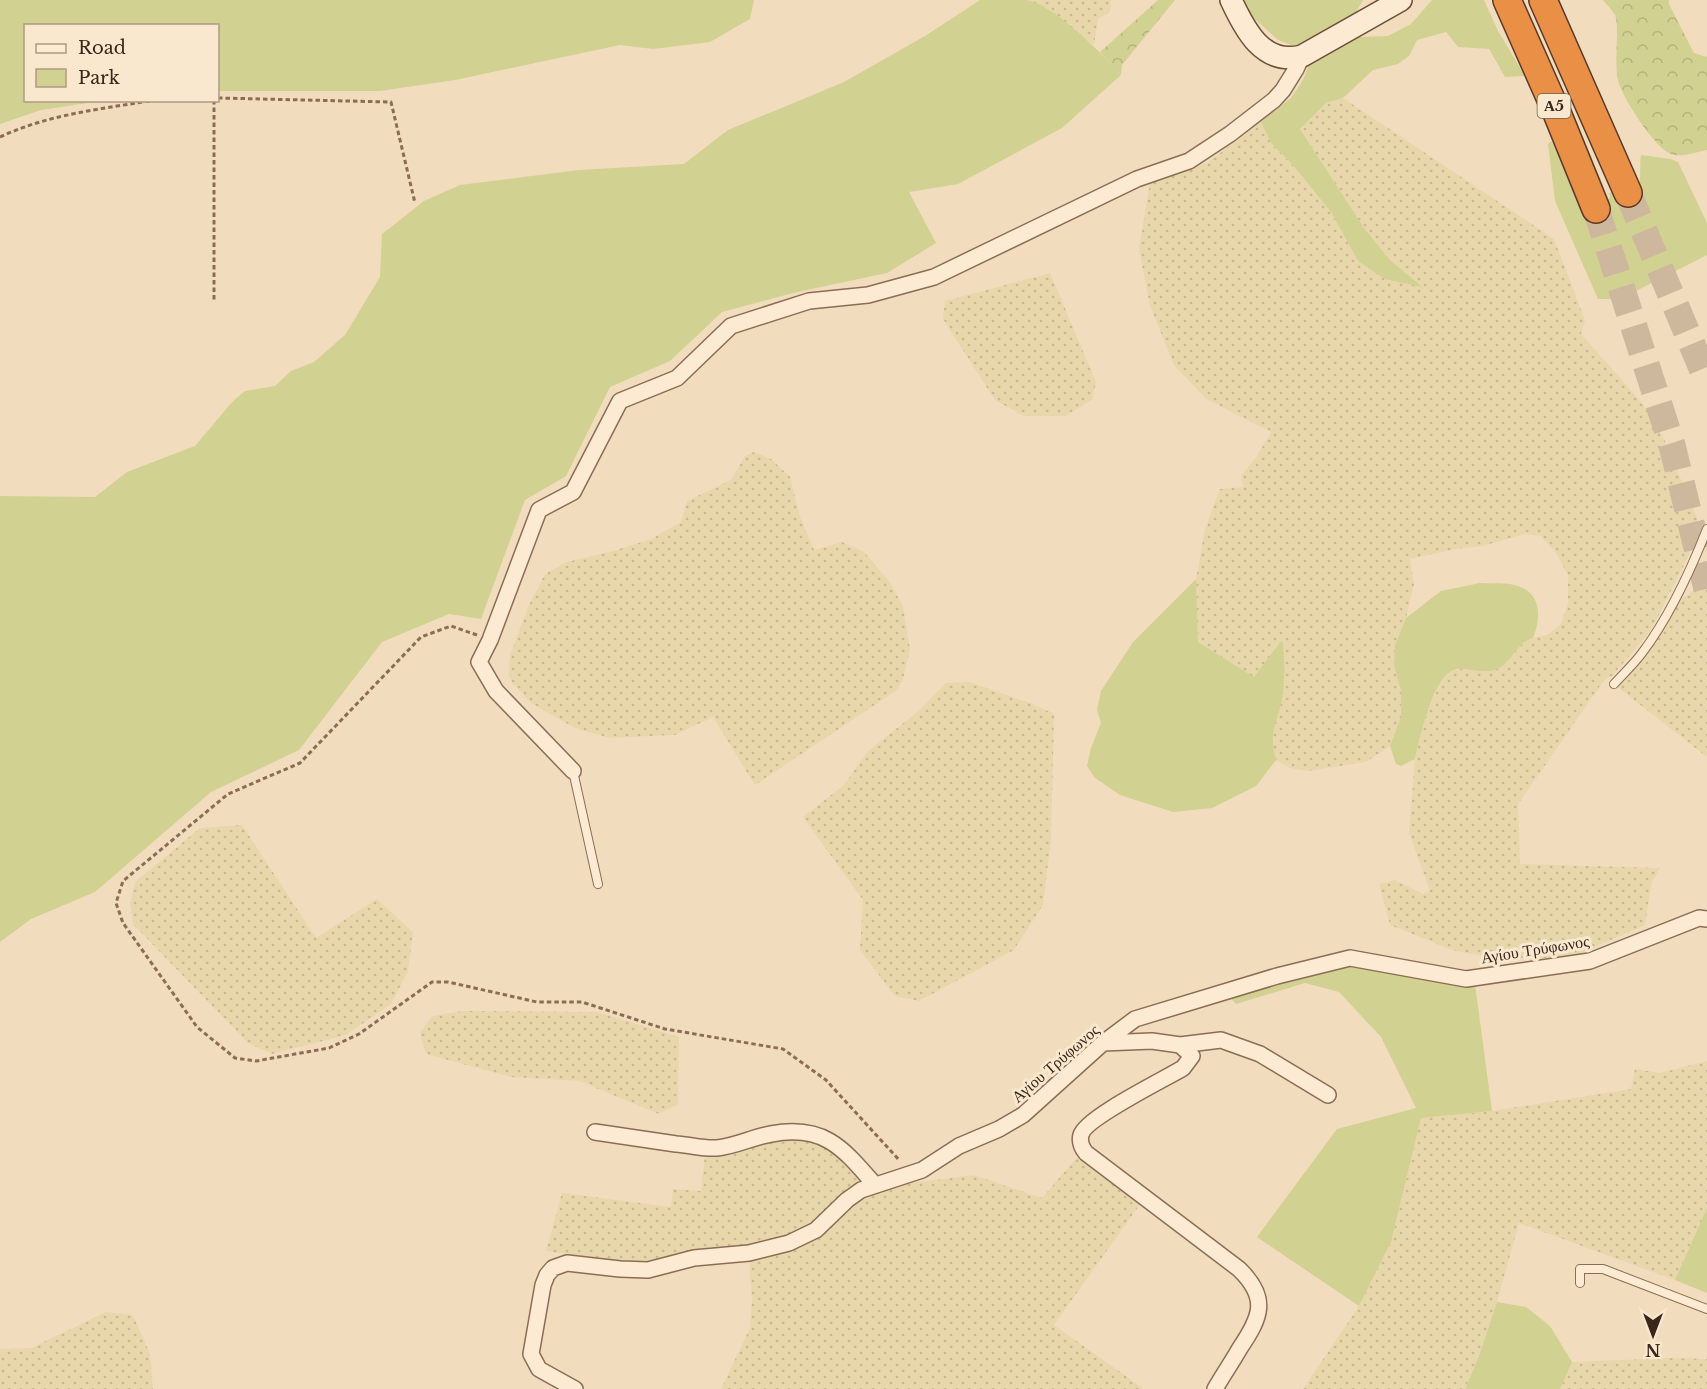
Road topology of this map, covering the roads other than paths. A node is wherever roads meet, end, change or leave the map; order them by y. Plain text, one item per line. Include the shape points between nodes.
1 (1231, 0) edge
2 (1401, 0) edge
3 (1543, 0) edge
4 (1508, 2) edge
5 (1302, 56) junction
6 (1628, 193) tunnel mouth
7 (1596, 208) tunnel mouth
8 (1707, 529) edge
9 (1614, 684) dead end
10 (573, 771) joint
11 (598, 884) dead end
12 (1707, 919) edge
13 (1103, 1042) junction
14 (1180, 1045) junction
15 (1328, 1095) dead end
16 (595, 1132) dead end
17 (875, 1185) junction
18 (1580, 1283) dead end
19 (1707, 1309) edge
20 (575, 1389) edge
21 (1215, 1389) edge

1 - 5 street via 1250,35 1263,49 1287,59
2 - 5 street
3 - 6 highway, Α5
4 - 7 highway, Α5
5 - 10 street via 1274,100 1189,161 1137,179 934,277 868,295 809,301 731,326 677,378 620,401 573,492 539,510 479,662 496,691
8 - 9 lane via 1660,626 1642,654
10 - 11 lane
12 - 13 street, Αγίου Τρύφωνος via 1699,918 1590,961 1466,979 1350,958 1135,1019
13 - 14 street
13 - 17 street, Αγίου Τρύφωνος via 1023,1115 912,1174
14 - 15 street via 1221,1040 1260,1054
14 - 21 street via 1192,1056 1183,1068 1096,1118 1083,1131 1081,1144 1086,1153 1239,1269 1253,1284 1258,1316
16 - 17 street via 709,1148 771,1134 811,1134 840,1147
17 - 20 street, Αγίου Τρύφωνος via 847,1200 809,1235 772,1248 694,1258 648,1270 573,1263 557,1266 543,1285 531,1354 539,1369
18 - 19 lane via 1580,1269 1603,1269

